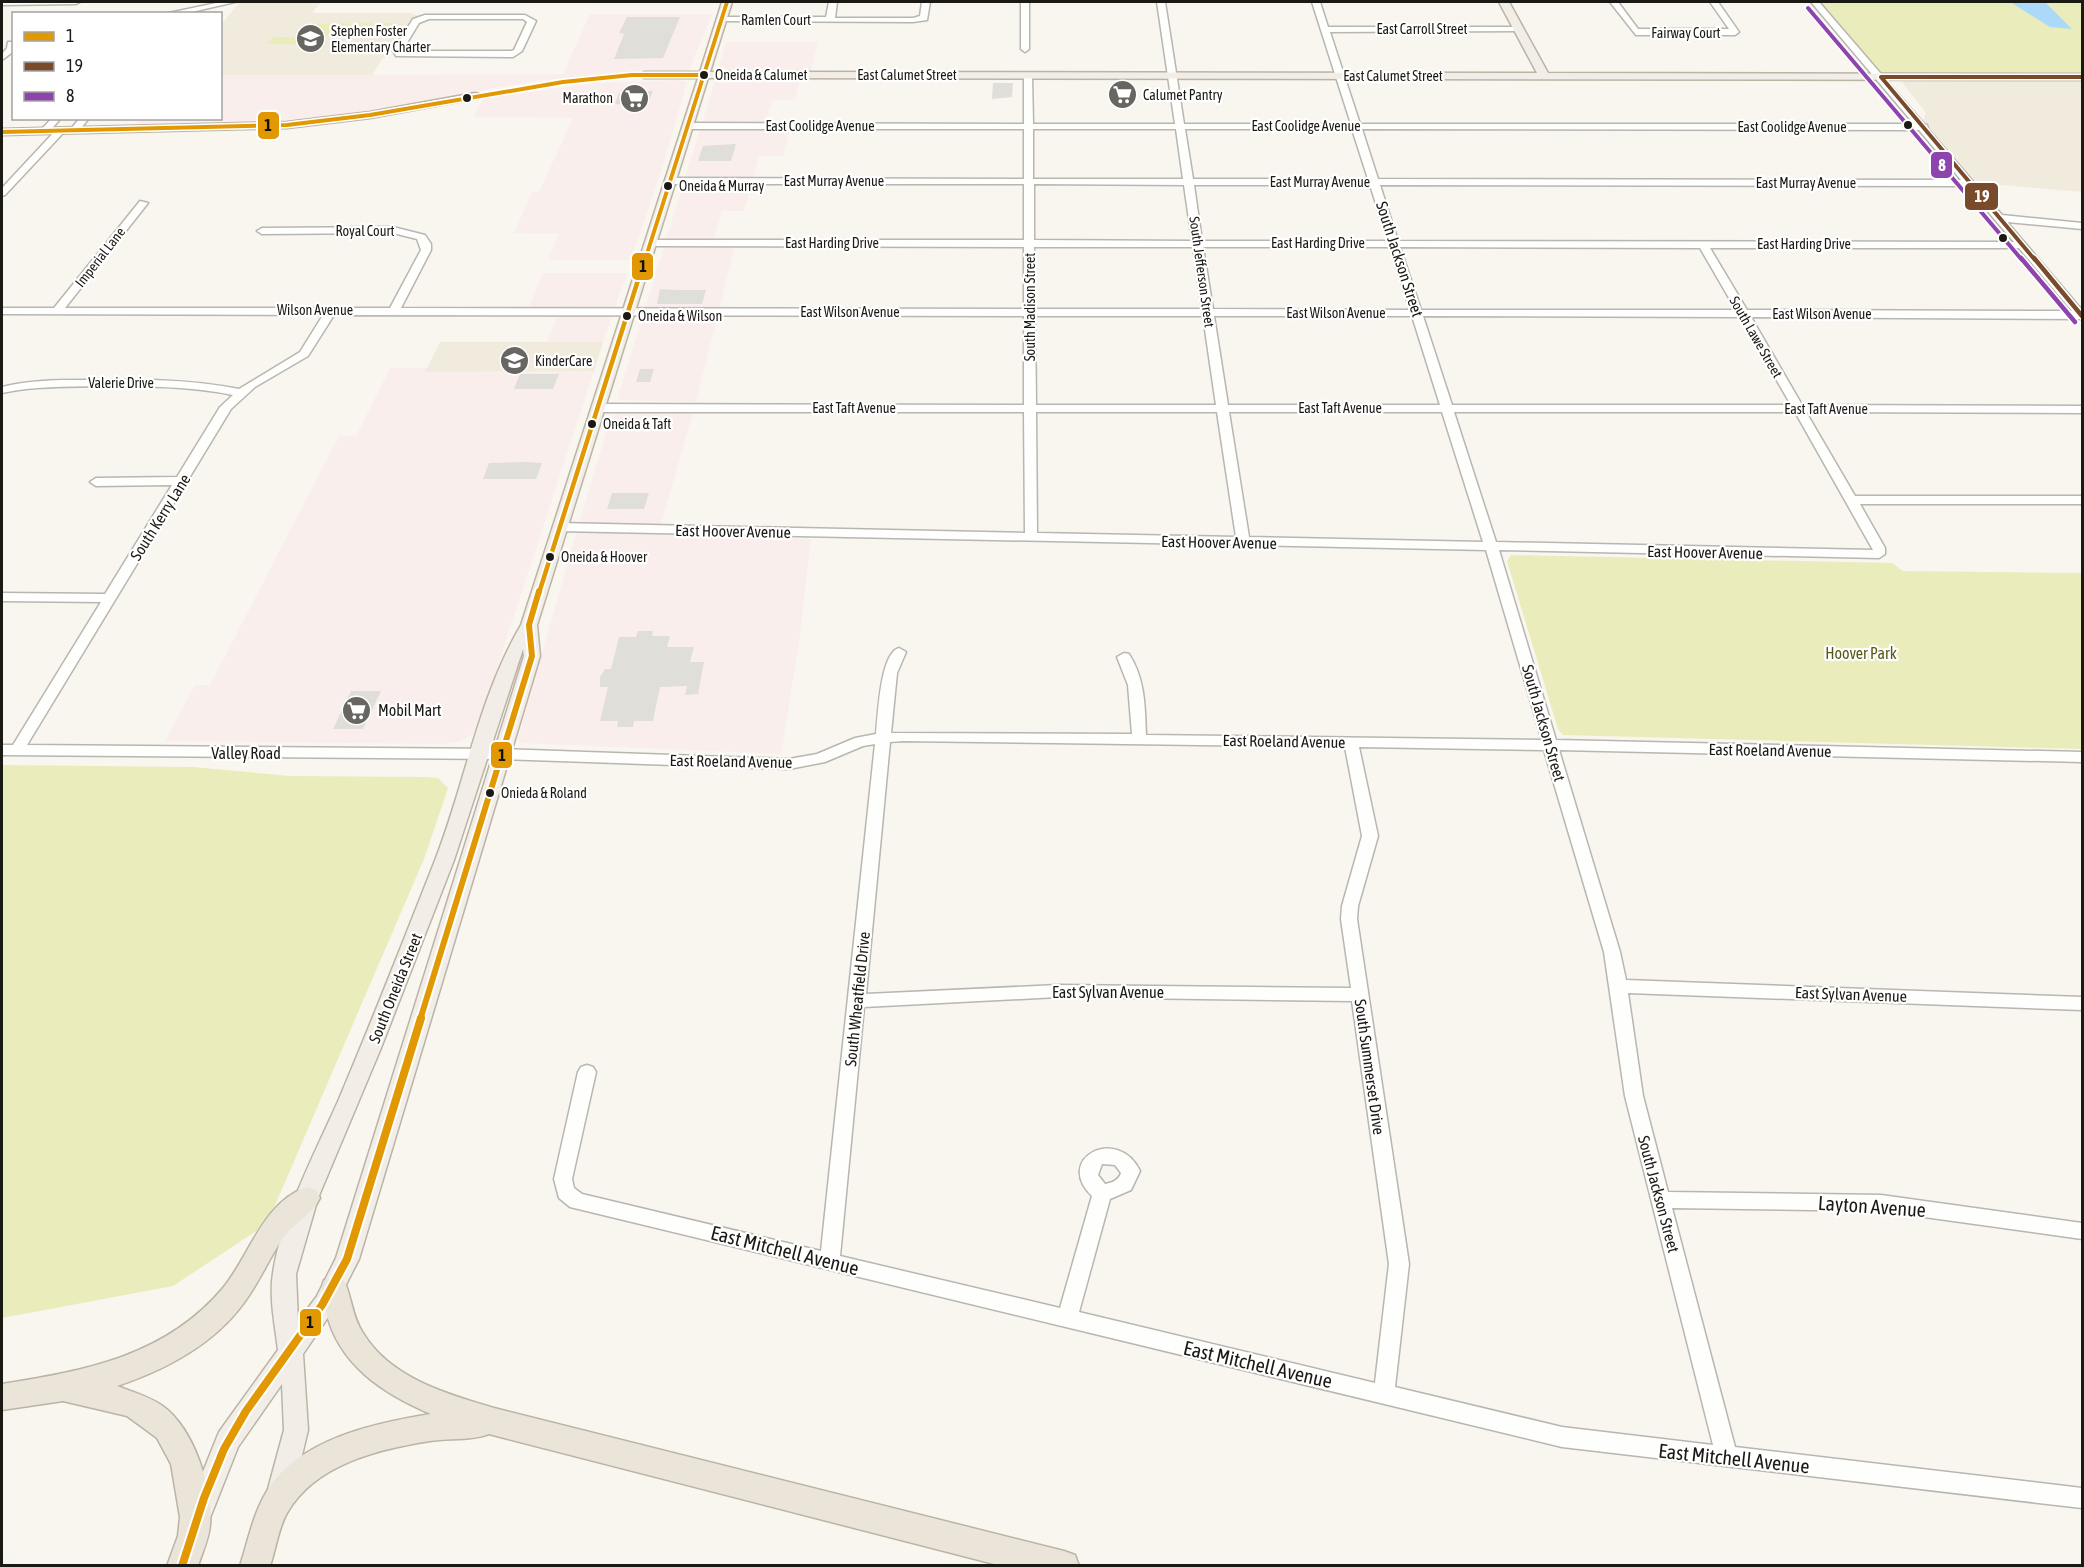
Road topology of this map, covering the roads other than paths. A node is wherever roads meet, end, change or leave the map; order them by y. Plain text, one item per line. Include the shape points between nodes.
1 (76, 2) edge
2 (231, 2) edge
3 (727, 2) edge
4 (833, 2) edge
5 (926, 2) edge
6 (1025, 2) edge
7 (1161, 2) edge
8 (1316, 2) edge
9 (1504, 2) edge
10 (1614, 2) edge
11 (1714, 2) edge
12 (1815, 2) edge
13 (2, 3) edge
14 (467, 7) dead end
15 (178, 12) edge
16 (461, 17) junction
17 (722, 19) junction
18 (830, 20) junction
19 (1518, 29) junction
20 (1326, 30) junction
21 (2, 46) edge
22 (12, 46) edge
23 (1025, 49) dead end
24 (2, 58) edge
25 (644, 75) dead end
26 (704, 75) junction
27 (1028, 76) junction
28 (1172, 76) junction
29 (1340, 76) junction
30 (1544, 76) junction
31 (1881, 77) junction
32 (2082, 77) edge
33 (475, 96) dead end
34 (55, 120) edge
35 (83, 120) edge
36 (688, 126) junction
37 (1029, 126) junction
38 (1180, 126) junction
39 (1357, 127) junction
40 (1923, 127) junction
41 (75, 130) junction
42 (45, 131) junction
43 (60, 131) junction
44 (2, 132) edge
45 (670, 181) junction
46 (1029, 181) junction
47 (1189, 182) junction
48 (1375, 182) junction
49 (1970, 183) junction
50 (2, 193) edge
51 (143, 203) dead end
52 (2000, 218) junction
53 (2082, 226) edge
54 (262, 231) dead end
55 (650, 243) junction
56 (1030, 243) junction
57 (1198, 243) junction
58 (1395, 243) junction
59 (1703, 244) junction
60 (2023, 244) junction
61 (330, 310) junction
62 (395, 310) junction
63 (2, 311) edge
64 (57, 311) junction
65 (628, 311) junction
66 (1029, 313) junction
67 (1209, 313) junction
68 (1417, 313) junction
69 (1743, 314) junction
70 (2081, 315) edge
71 (2, 390) edge
72 (240, 393) junction
73 (598, 408) junction
74 (1030, 408) junction
75 (1223, 408) junction
76 (1448, 408) junction
77 (1798, 409) junction
78 (2082, 409) edge
79 (182, 481) junction
80 (96, 482) dead end
81 (1852, 500) junction
82 (2082, 500) edge
83 (559, 527) junction
84 (1030, 537) junction
85 (1243, 542) junction
86 (1492, 548) junction
87 (1880, 554) joint
88 (2, 597) edge
89 (111, 598) junction
90 (899, 652) dead end
91 (1124, 657) dead end
92 (884, 736) junction
93 (1139, 738) junction
94 (1351, 742) junction
95 (1551, 745) junction
96 (9, 750) edge
97 (491, 754) junction
98 (2082, 757) edge
99 (1619, 986) junction
100 (1359, 995) junction
101 (857, 1001) junction
102 (2082, 1003) edge
103 (586, 1072) dead end
104 (1102, 1193) dead end
105 (307, 1198) junction
106 (1661, 1200) junction
107 (2082, 1231) edge
108 (830, 1261) junction
109 (334, 1289) junction
110 (1067, 1319) junction
111 (290, 1353) junction
112 (63, 1390) junction
113 (1384, 1394) junction
114 (2, 1397) edge
115 (494, 1422) junction
116 (1727, 1457) junction
117 (2082, 1497) edge
118 (274, 1507) junction
119 (195, 1527) junction
120 (182, 1566) edge
121 (255, 1566) edge
122 (1064, 1566) edge

1 - 13 street
2 - 15 street
3 - 17 main road, South Oneida Street
4 - 18 street, Ramlen Court
5 - 18 street, Ramlen Court via 921,19
6 - 23 street
7 - 28 street, South Jefferson Street
8 - 20 street, South Jackson Street
9 - 19 main road
10 - 11 street, Fairway Court via 1636,32 1735,32
12 - 31 street
14 - 16 street
16 - 16 street via 525,17 532,21 513,54 397,53 418,20
17 - 18 street, Ramlen Court
17 - 26 main road, South Oneida Street
19 - 20 street, East Carroll Street
19 - 30 main road
20 - 29 street, South Jackson Street
21 - 22 street
22 - 24 street
25 - 26 main road, East Calumet Street
26 - 27 main road, East Calumet Street
26 - 36 main road, South Oneida Street
27 - 28 main road, East Calumet Street
27 - 37 street, South Madison Street
28 - 29 main road, East Calumet Street
28 - 38 street, South Jefferson Street
29 - 30 main road, East Calumet Street
29 - 39 street, South Jackson Street
30 - 31 main road, East Calumet Street
31 - 32 main road, East Calumet Street
31 - 40 street
33 - 41 main road via 308,123
34 - 42 street
35 - 41 street
36 - 37 street, East Coolidge Avenue
36 - 45 main road, South Oneida Street
37 - 38 street, East Coolidge Avenue
37 - 46 street, South Madison Street
38 - 39 street, East Coolidge Avenue
38 - 47 street, South Jefferson Street
39 - 40 street, East Coolidge Avenue
39 - 48 street, South Jackson Street
40 - 49 street
41 - 43 main road
42 - 43 main road
42 - 44 main road
43 - 50 street
45 - 46 street, East Murray Avenue
45 - 55 main road, South Oneida Street
46 - 47 street, East Murray Avenue
46 - 56 street, South Madison Street
47 - 48 street, East Murray Avenue
47 - 57 street, South Jefferson Street
48 - 49 street, East Murray Avenue
48 - 58 street, South Jackson Street
49 - 52 street
51 - 64 street, Imperial Lane
52 - 53 street
52 - 60 street
54 - 62 street, Royal Court via 393,230 421,237 426,250
55 - 56 street, East Harding Drive
55 - 65 main road, South Oneida Street
56 - 57 street, East Harding Drive
56 - 66 street, South Madison Street
57 - 58 street, East Harding Drive
57 - 67 street, South Jefferson Street
58 - 59 street, East Harding Drive
58 - 68 street, South Jackson Street
59 - 60 street, East Harding Drive
59 - 69 street, South Lawe Street
60 - 70 street
61 - 62 street, Wilson Avenue
61 - 64 street, Wilson Avenue
61 - 72 street, South Kerry Lane via 304,354
62 - 65 street, Wilson Avenue
63 - 64 street, Wilson Avenue
65 - 66 street, East Wilson Avenue
65 - 73 main road, South Oneida Street
66 - 67 street, East Wilson Avenue
66 - 74 street, South Madison Street
67 - 68 street, East Wilson Avenue
67 - 75 street, South Jefferson Street
68 - 69 street, East Wilson Avenue
68 - 76 street, South Jackson Street
69 - 70 street, East Wilson Avenue
69 - 77 street, South Lawe Street
71 - 72 street, Valerie Drive via 28,384 167,383 206,385
72 - 79 street, South Kerry Lane via 226,407
73 - 74 street, East Taft Avenue
73 - 83 main road, South Oneida Street
74 - 75 street, East Taft Avenue
74 - 84 street, South Madison Street
75 - 76 street, East Taft Avenue
75 - 85 street, South Jefferson Street
76 - 77 street, East Taft Avenue
76 - 86 street, South Jackson Street
77 - 78 street, East Taft Avenue
77 - 81 street, South Lawe Street
79 - 80 street
79 - 89 street, South Kerry Lane
81 - 82 street
81 - 87 street, South Lawe Street
83 - 84 street, East Hoover Avenue
83 - 97 main road, South Oneida Street via 529,626 532,656
84 - 85 street, East Hoover Avenue
85 - 86 street, East Hoover Avenue
86 - 87 street, East Hoover Avenue
86 - 95 street, South Jackson Street
88 - 89 street
89 - 96 street, South Kerry Lane
90 - 92 street, South Wheatfield Drive via 890,673
91 - 93 street via 1136,679
92 - 93 street, East Roeland Avenue
92 - 97 street, East Roeland Avenue via 789,764
92 - 101 street, South Wheatfield Drive
93 - 94 street, East Roeland Avenue
94 - 95 street, East Roeland Avenue
94 - 100 street, South Summerset Drive via 1370,836 1349,912
95 - 98 street, East Roeland Avenue
95 - 99 street, South Jackson Street
96 - 97 street, Valley Road
97 - 105 main road, South Oneida Street
97 - 109 main road, South Oneida Street via 347,1258
99 - 102 street, East Sylvan Avenue
99 - 106 street, South Jackson Street via 1634,1096
100 - 101 street, East Sylvan Avenue via 1058,991
100 - 113 street, South Summerset Drive via 1399,1264
101 - 108 street, South Wheatfield Drive
103 - 108 street, East Mitchell Avenue via 563,1179 566,1192 577,1201
104 - 110 street
105 - 111 main road, South Oneida Street via 284,1274 284,1316
105 - 112 highway via 274,1230 234,1294 199,1330 153,1359
106 - 107 street, Layton Avenue via 1881,1203
106 - 116 street, South Jackson Street
108 - 110 street, East Mitchell Avenue
109 - 111 main road, South Oneida Street
109 - 115 highway via 345,1331 375,1369 405,1389
110 - 113 street, East Mitchell Avenue
111 - 118 main road, South Oneida Street via 296,1430
111 - 119 main road, South Oneida Street via 228,1440
112 - 114 highway
112 - 119 highway via 129,1402 169,1428 185,1456
113 - 116 street, East Mitchell Avenue via 1573,1439
115 - 118 highway via 410,1431 350,1448 297,1479
115 - 122 highway
116 - 117 street, East Mitchell Avenue
118 - 121 highway, South Oneida Street
119 - 120 highway, South Oneida Street

